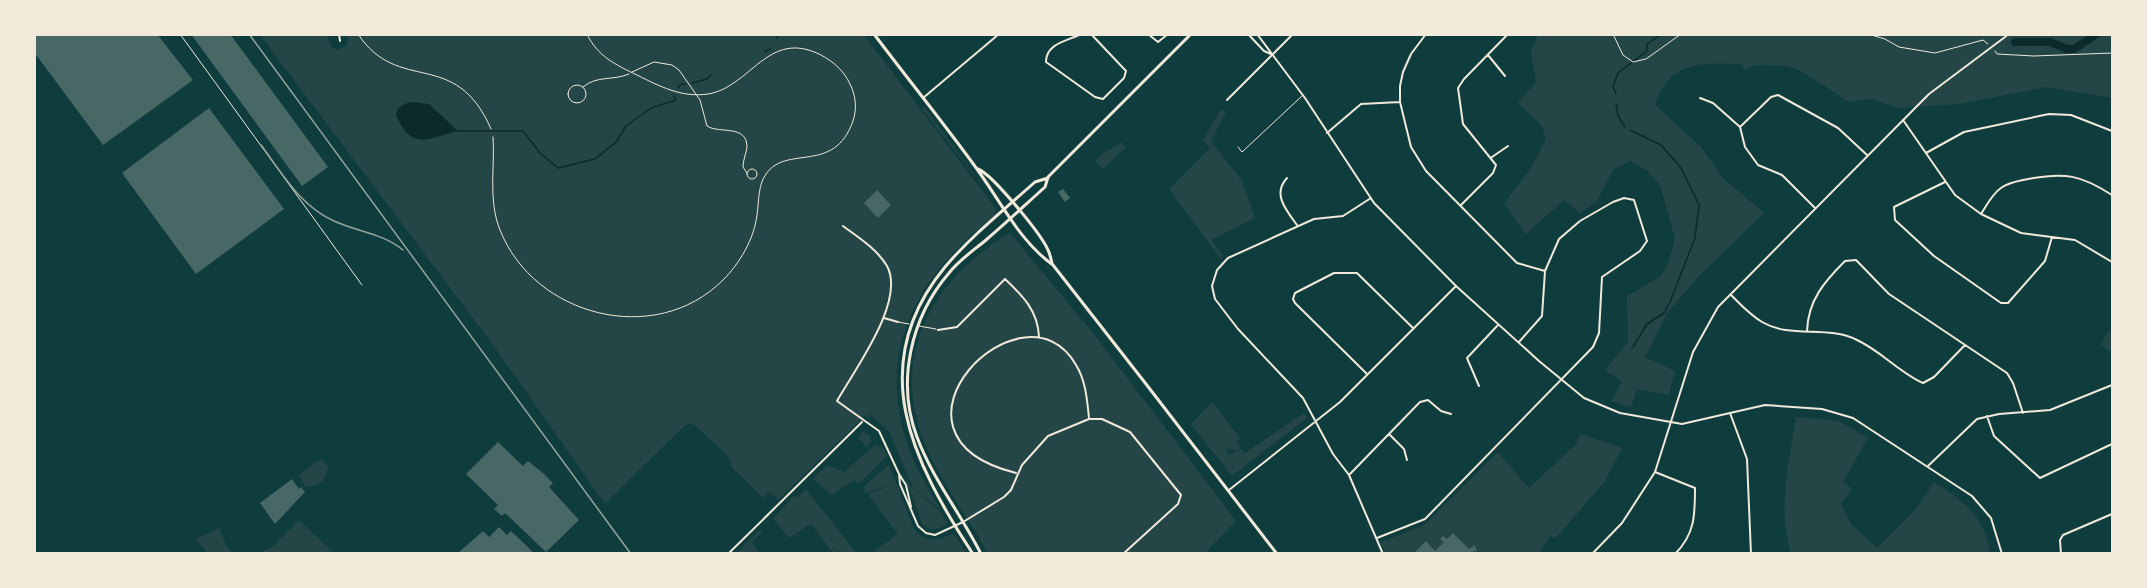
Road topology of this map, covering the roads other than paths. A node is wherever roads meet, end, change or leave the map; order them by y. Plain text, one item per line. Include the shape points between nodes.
1 (180, 34) edge
2 (339, 34) edge
3 (874, 34) edge
4 (999, 34) edge
5 (1068, 34) edge
6 (1081, 34) edge
7 (1091, 34) edge
8 (1148, 34) edge
9 (1168, 34) edge
10 (1191, 34) edge
11 (1248, 34) edge
12 (1257, 34) edge
13 (1293, 34) edge
14 (1426, 34) edge
15 (1508, 34) edge
16 (2009, 34) edge
17 (1069, 39) junction
18 (340, 41) dead end
19 (1272, 55) junction
20 (1488, 55) junction
21 (1504, 76) dead end
22 (1303, 96) junction
23 (923, 98) junction
24 (1700, 98) dead end
25 (1227, 100) dead end
26 (1400, 102) junction
27 (1903, 120) junction
28 (1740, 127) junction
29 (2112, 131) edge
30 (1327, 133) junction
31 (1508, 146) dead end
32 (1238, 147) dead end
33 (1926, 153) junction
34 (1867, 155) junction
35 (1492, 157) junction
36 (977, 168) junction
37 (1048, 177) junction
38 (1287, 178) dead end
39 (1945, 182) junction
40 (2112, 195) edge
41 (1371, 198) junction
42 (1012, 203) junction
43 (1461, 205) junction
44 (1815, 208) junction
45 (1005, 210) junction
46 (1018, 210) junction
47 (1981, 214) junction
48 (1010, 219) junction
49 (1297, 225) junction
50 (843, 226) dead end
51 (2052, 237) junction
52 (2112, 262) edge
53 (1053, 265) junction
54 (1545, 271) junction
55 (362, 285) dead end
56 (1456, 286) junction
57 (1731, 294) junction
58 (883, 318) junction
59 (898, 322) joint
60 (1498, 325) junction
61 (1413, 328) junction
62 (938, 330) joint
63 (1807, 331) junction
64 (1039, 337) junction
65 (1519, 342) junction
66 (1965, 345) junction
67 (1367, 374) junction
68 (1562, 381) junction
69 (2112, 385) edge
70 (1479, 386) dead end
71 (1730, 413) junction
72 (2023, 413) junction
73 (1451, 414) dead end
74 (1987, 416) junction
75 (1089, 419) junction
76 (862, 422) junction
77 (1316, 422) junction
78 (1672, 422) junction
79 (1389, 434) junction
80 (2112, 444) edge
81 (1407, 460) dead end
82 (1928, 466) junction
83 (1655, 472) junction
84 (1016, 473) junction
85 (1349, 475) junction
86 (1229, 490) junction
87 (2112, 514) edge
88 (963, 522) junction
89 (956, 525) junction
90 (1377, 538) junction
91 (728, 554) edge
92 (973, 554) edge
93 (981, 554) edge
94 (1123, 554) edge
95 (1278, 554) edge
96 (1383, 554) edge
97 (1592, 554) edge
98 (1675, 554) edge
99 (1751, 554) edge
100 (2002, 554) edge
101 (2061, 554) edge

1 - 55 lane
2 - 18 street
3 - 23 main road
4 - 23 street
5 - 17 street
6 - 17 street
7 - 17 street via 1126,71 1124,78 1102,99 1046,62 1048,52
8 - 9 street via 1157,42
10 - 37 main road
11 - 19 street
12 - 19 street
13 - 19 street
14 - 26 street via 1402,72
15 - 20 street
16 - 27 street via 1943,82
19 - 22 street
19 - 25 street
20 - 21 street
20 - 35 street via 1458,88 1463,124
22 - 30 street
22 - 32 lane via 1242,152
23 - 36 main road
24 - 28 street via 1713,103
26 - 30 street via 1361,104
26 - 43 street via 1408,138 1422,166
27 - 33 street
27 - 34 street
28 - 34 street via 1778,95 1838,128
28 - 44 street via 1745,147 1758,165 1782,175
29 - 33 street via 2071,115 2049,114 1971,130
30 - 41 street
31 - 35 street
33 - 39 street
34 - 44 street
35 - 43 street via 1496,165 1493,173
36 - 42 main road via 986,172
36 - 45 main road
37 - 42 main road via 1035,182
37 - 46 main road via 1045,188
38 - 49 street via 1278,194
39 - 47 street
39 - 51 street via 1894,207 1895,220 1934,256 2001,303 2008,303 2045,261
40 - 47 street via 2080,178 2063,174 2043,176 2007,184
41 - 49 street via 1343,216
41 - 56 street
42 - 45 main road
42 - 46 main road
43 - 54 street via 1517,263
44 - 57 street
45 - 48 main road
45 - 89 main road via 958,253 928,290 913,322 903,362 903,400 912,440
46 - 48 main road
46 - 53 main road via 1048,249
47 - 51 street via 2021,233
48 - 53 main road via 1040,256
48 - 88 main road via 950,271 938,287 919,322 909,361 909,400 916,435
49 - 77 street via 1228,258 1216,270 1212,288 1218,304 1250,343 1300,393
50 - 58 street via 888,268 892,291
51 - 52 street via 2068,238
53 - 86 main road
54 - 65 street via 1542,316
54 - 68 street via 1557,241 1570,228 1619,199 1634,200 1647,233 1647,244 1602,277 1598,336
56 - 60 street
56 - 61 street
57 - 63 street via 1764,323
57 - 78 street via 1700,337
58 - 59 street
58 - 76 street via 837,401
59 - 62 lane
60 - 65 street
60 - 70 street via 1467,358
61 - 67 street
61 - 67 street via 1357,273 1334,273 1295,293 1295,303
62 - 64 street via 957,327 1005,279 1026,298 1037,321
63 - 66 street via 1833,332 1856,339 1923,383
63 - 66 street via 1815,296 1851,258 1889,294
64 - 75 street via 1068,353 1077,366
64 - 84 street via 1007,342 980,359 963,374 953,399 952,422 964,447 986,463
65 - 68 street
66 - 72 street via 2010,376
67 - 77 street
68 - 78 street via 1604,408
68 - 90 street via 1425,519
69 - 72 street via 2059,408
71 - 78 street via 1694,423
71 - 82 street via 1765,405 1837,412 1868,425
71 - 99 street via 1748,459
72 - 74 street
73 - 79 street via 1424,400
74 - 80 street via 1994,436 2040,478
74 - 82 street via 1965,428
75 - 84 street via 1048,436
75 - 94 street via 1108,420 1130,432 1181,495 1178,504
76 - 89 street via 882,435 906,485 918,526 926,533 943,533
76 - 91 street
77 - 85 street
77 - 86 street
78 - 83 street
79 - 81 street via 1404,449
79 - 85 street
82 - 100 street via 1972,496 1988,514
83 - 97 street via 1622,523
83 - 98 street via 1695,488 1692,532
84 - 88 street via 1008,493
85 - 90 street
86 - 95 main road
87 - 101 street via 2063,535
88 - 89 street
88 - 93 main road
89 - 92 main road
90 - 96 street

